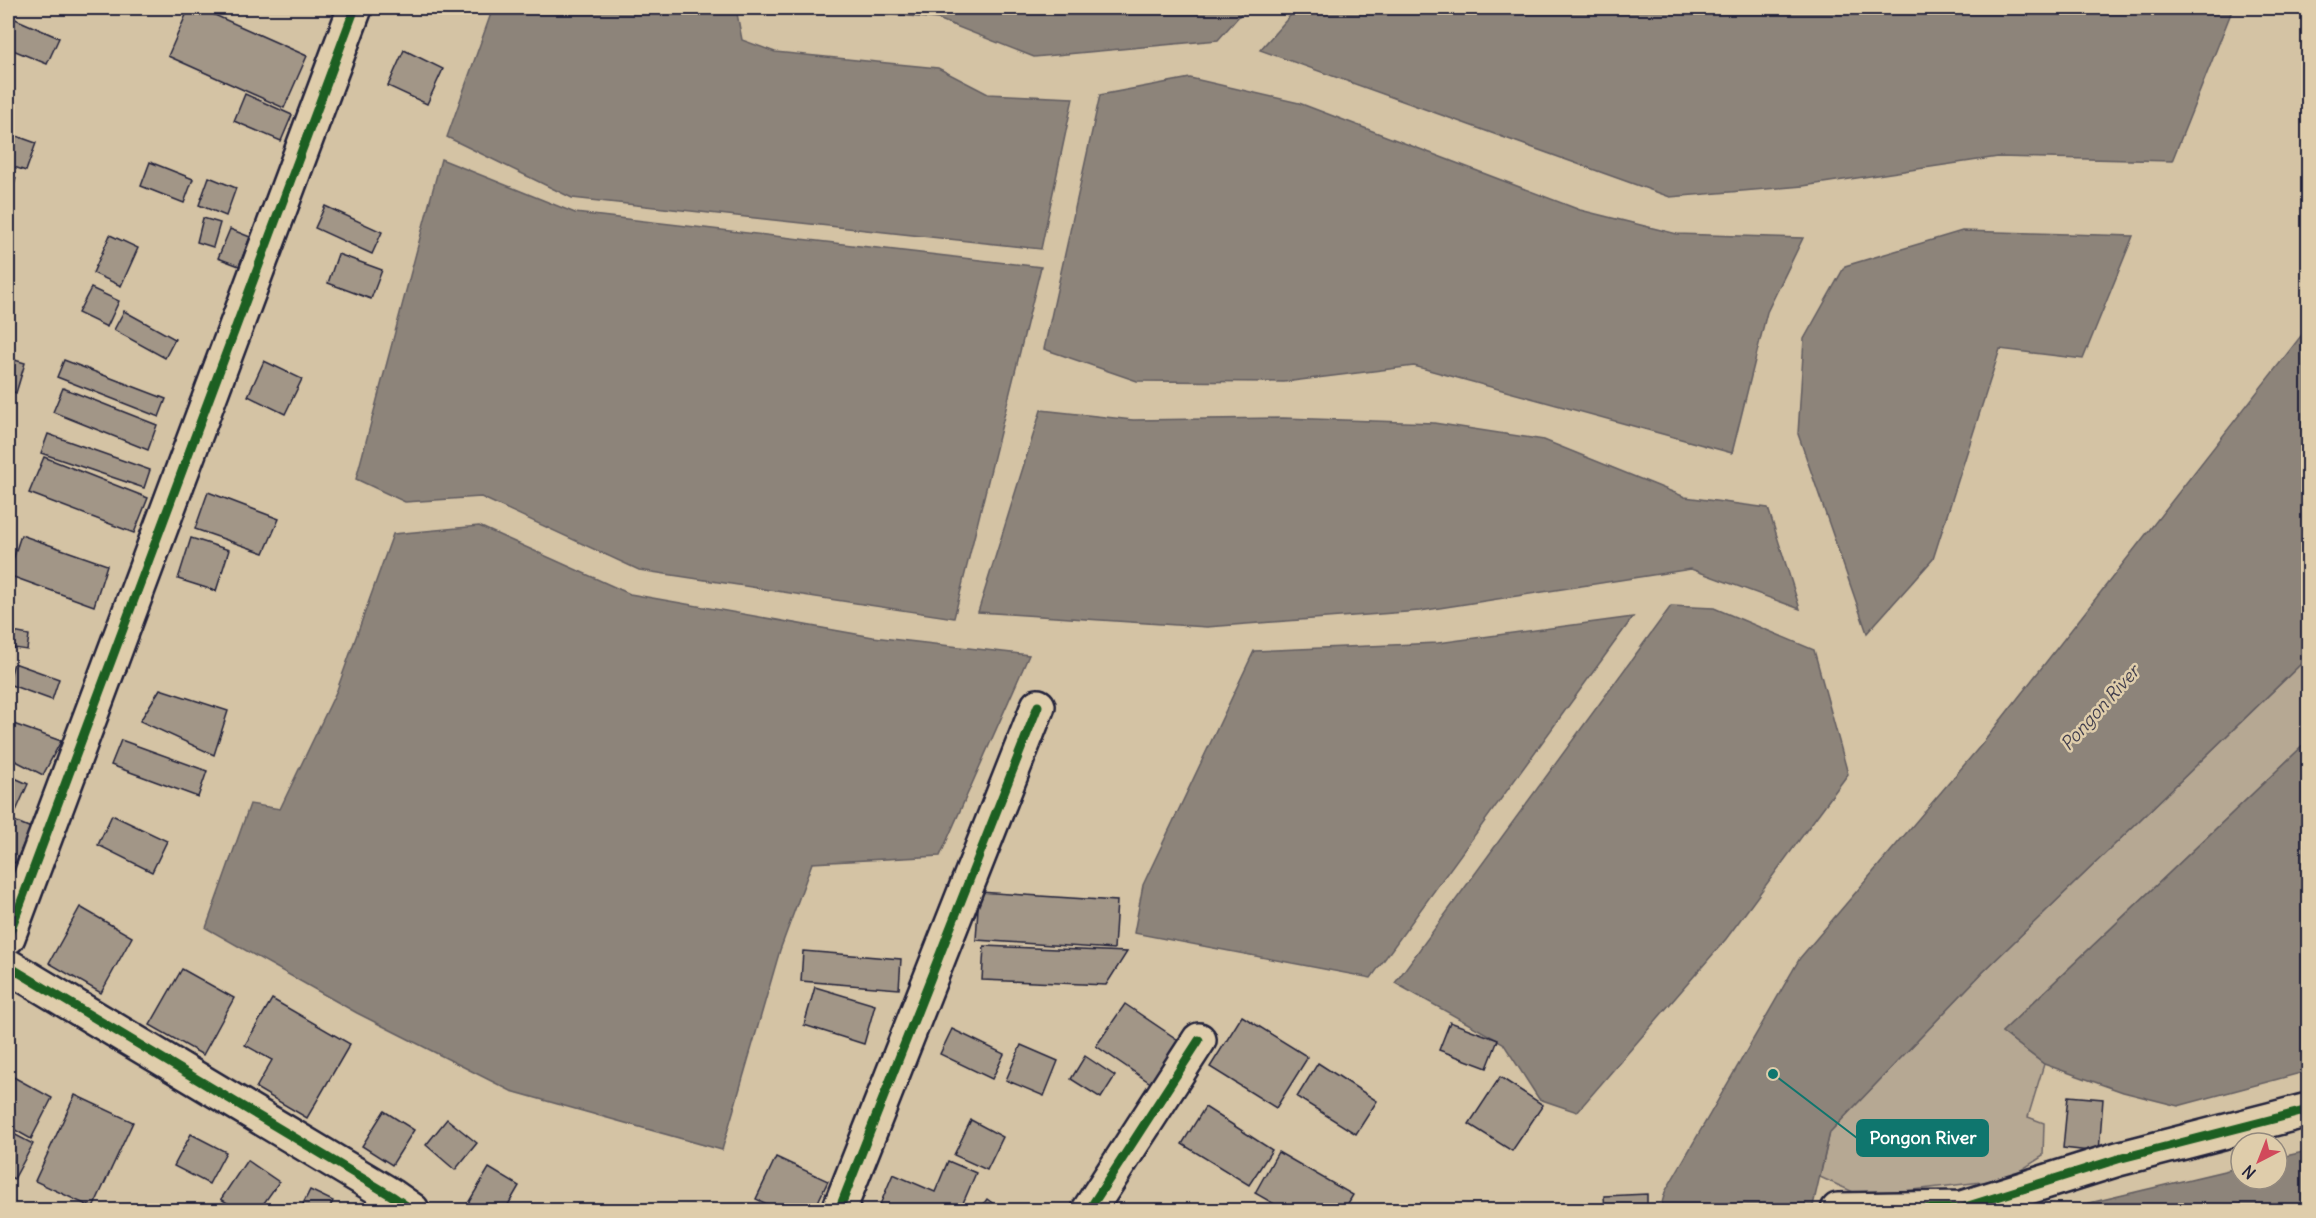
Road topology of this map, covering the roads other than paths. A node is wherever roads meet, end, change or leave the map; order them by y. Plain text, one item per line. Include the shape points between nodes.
1 (355, 8) edge
2 (1038, 706) dead end
3 (8, 937) edge
4 (8, 966) edge
5 (1198, 1040) dead end
6 (2308, 1110) edge
7 (398, 1206) edge
8 (839, 1210) edge
9 (1089, 1210) edge
10 (1838, 1210) edge

1 - 3 street
2 - 8 street
4 - 7 street
5 - 9 street
6 - 10 street via 2118,1159 1962,1208

